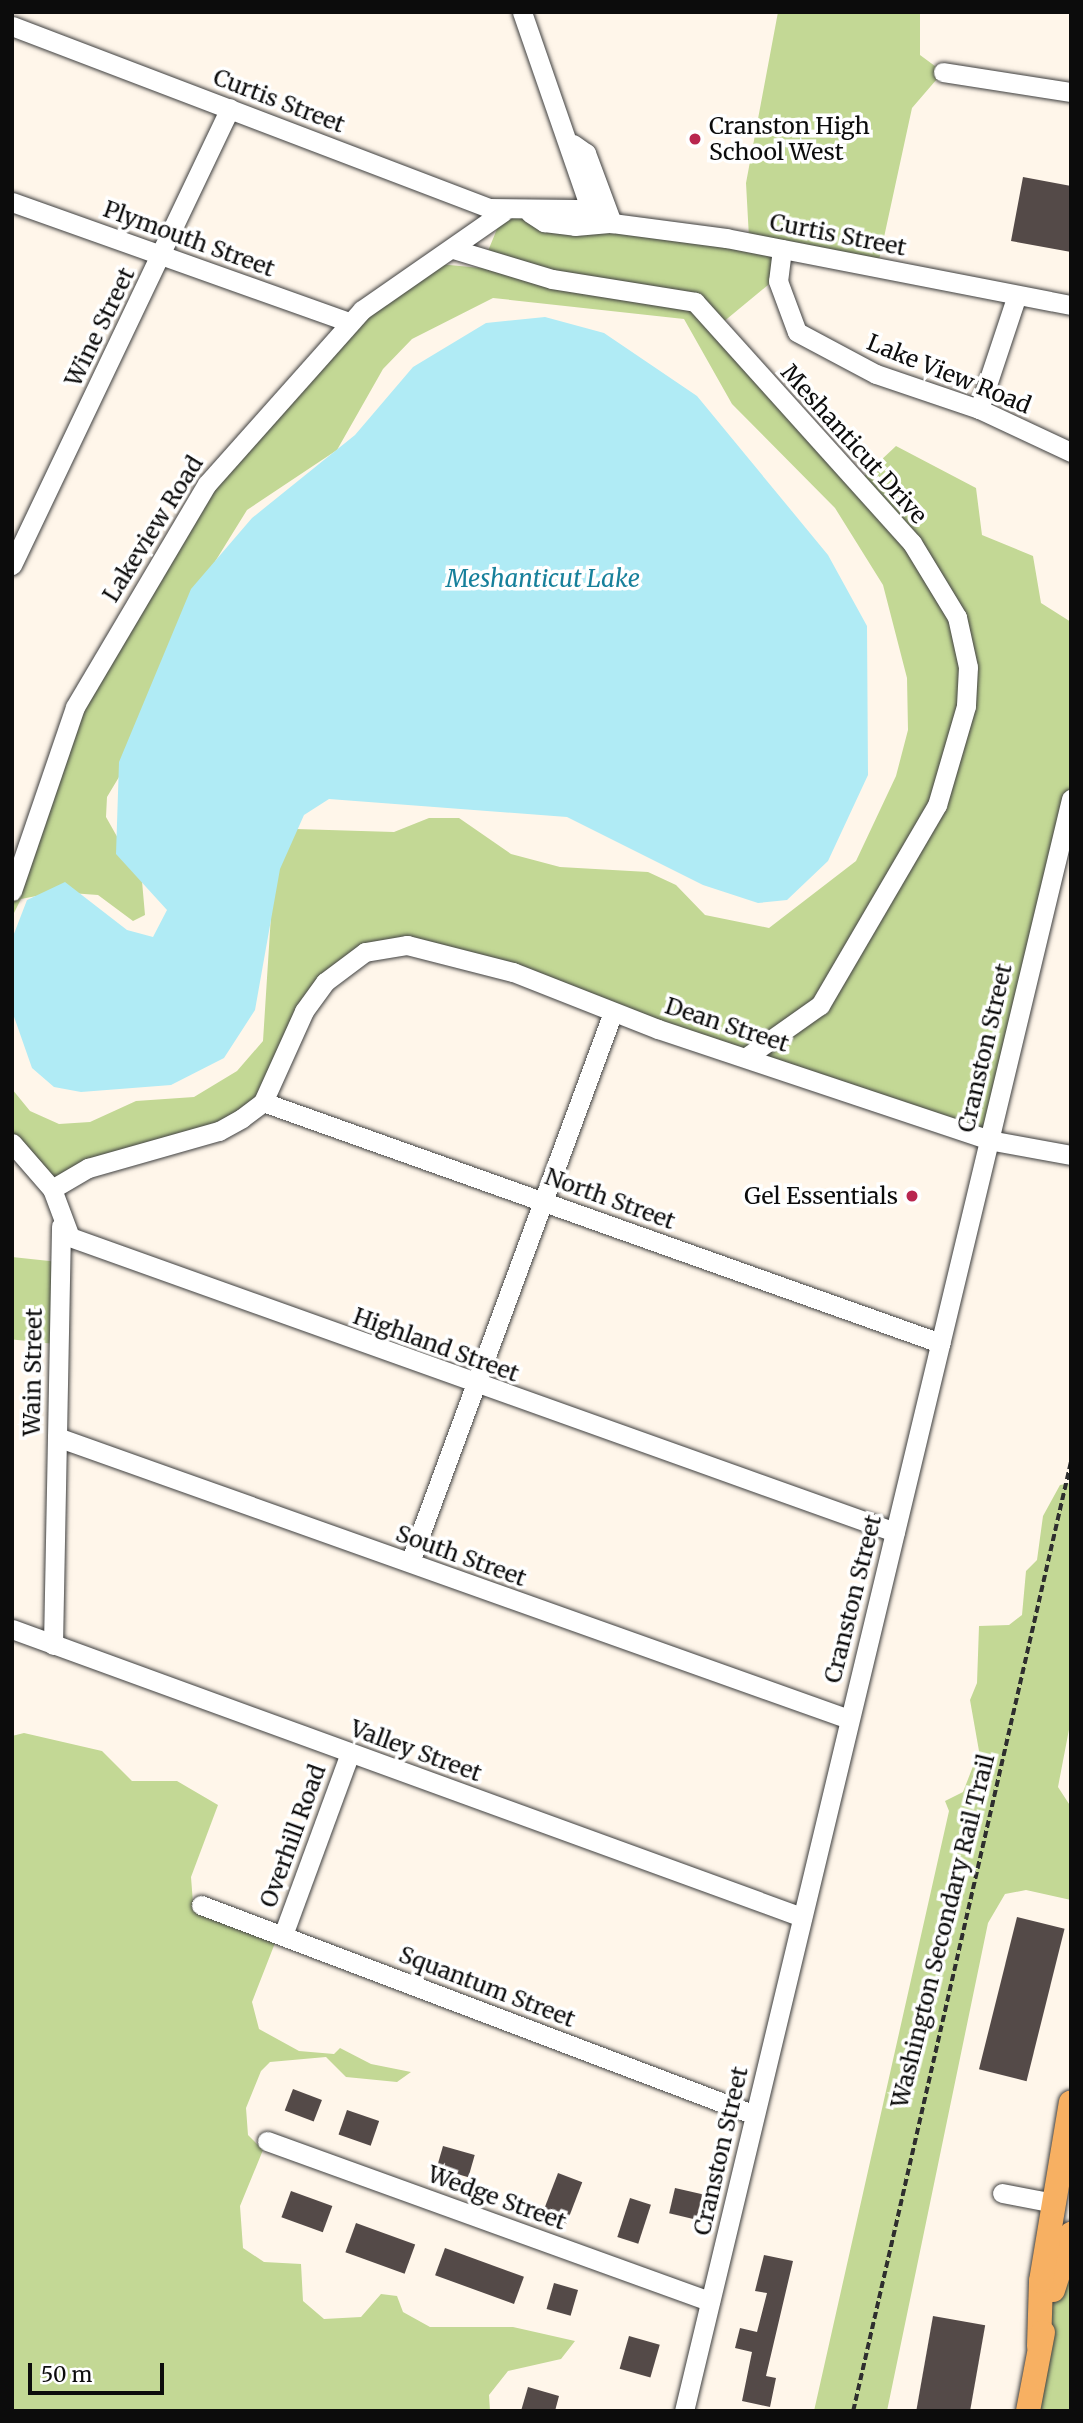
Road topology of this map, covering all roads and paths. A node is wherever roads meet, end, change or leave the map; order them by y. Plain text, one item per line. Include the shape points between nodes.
1 (523, 12) edge
2 (12, 26) edge
3 (943, 72) dead end
4 (1071, 92) edge
5 (229, 108) junction
6 (12, 202) edge
7 (503, 212) junction
8 (604, 223) junction
9 (453, 249) junction
10 (782, 249) junction
11 (163, 254) junction
12 (1017, 295) junction
13 (1071, 304) edge
14 (349, 322) junction
15 (979, 409) junction
16 (1071, 452) edge
17 (12, 565) edge
18 (1071, 799) edge
19 (12, 891) edge
20 (613, 1012) junction
21 (748, 1056) junction
22 (263, 1102) junction
23 (989, 1140) junction
24 (12, 1143) edge
25 (1061, 1153) edge
26 (52, 1189) junction
27 (545, 1202) junction
28 (61, 1226) junction
29 (940, 1343) junction
30 (474, 1386) junction
31 (57, 1437) junction
32 (1071, 1461) edge
33 (895, 1532) junction
34 (410, 1562) junction
35 (12, 1629) edge
36 (53, 1645) junction
37 (849, 1719) junction
38 (350, 1753) junction
39 (201, 1905) dead end
40 (803, 1917) junction
41 (283, 1935) junction
42 (1071, 2102) edge
43 (755, 2115) junction
44 (267, 2141) dead end
45 (1002, 2193) dead end
46 (1054, 2203) junction
47 (1071, 2234) edge
48 (710, 2301) junction
49 (1040, 2346) junction
50 (684, 2411) edge
51 (853, 2411) edge
52 (1028, 2411) edge

1 - 8 street via 573,144 571,157
2 - 5 street, Curtis Street
3 - 4 street
5 - 7 street, Curtis Street
5 - 11 street, Wine Street
6 - 11 street, Plymouth Street
7 - 8 street, Curtis Street via 530,213 545,206 576,209
7 - 9 street, Lakeview Road
8 - 10 street, Curtis Street
9 - 14 street, Lakeview Road via 389,285
9 - 21 street, Meshanticut Drive via 552,279 695,302 912,543 957,617 968,667 966,706 937,805 820,1005
10 - 12 street, Curtis Street
10 - 15 street, Lake View Road via 778,281 785,310 810,339 876,374
11 - 14 street, Plymouth Street
11 - 17 street, Wine Street
12 - 13 street, Curtis Street
12 - 15 street
14 - 19 street, Lakeview Road via 221,465 146,579 75,708
15 - 16 street, Lake View Road
18 - 23 street, Cranston Street
20 - 21 street, Dean Street
20 - 22 street, Dean Street via 513,972 421,947 371,950 337,970 304,1011
20 - 27 street
21 - 23 street, Dean Street
22 - 26 street via 219,1131 88,1168
22 - 27 street, North Street
23 - 25 street, Dean Street
23 - 29 street, Cranston Street
24 - 26 street
26 - 28 street
27 - 29 street, North Street
27 - 30 street
28 - 30 street, Highland Street via 70,1237
28 - 31 street, Wain Street
29 - 33 street, Cranston Street
30 - 33 street, Highland Street
30 - 34 street
31 - 34 street, South Street
31 - 36 street, Wain Street
32 - 51 path, Washington Secondary Rail Trail
33 - 37 street, Cranston Street
34 - 37 street, South Street
35 - 36 street, Valley Street
36 - 38 street, Valley Street
37 - 40 street, Cranston Street
38 - 40 street, Valley Street
38 - 41 street, Overhill Road
39 - 41 street, Squantum Street
40 - 43 street, Cranston Street
41 - 43 street, Squantum Street
42 - 46 main road
43 - 48 street, Cranston Street
44 - 48 street, Wedge Street
45 - 46 street
46 - 49 main road
47 - 49 main road
48 - 50 street, Cranston Street
49 - 52 main road

